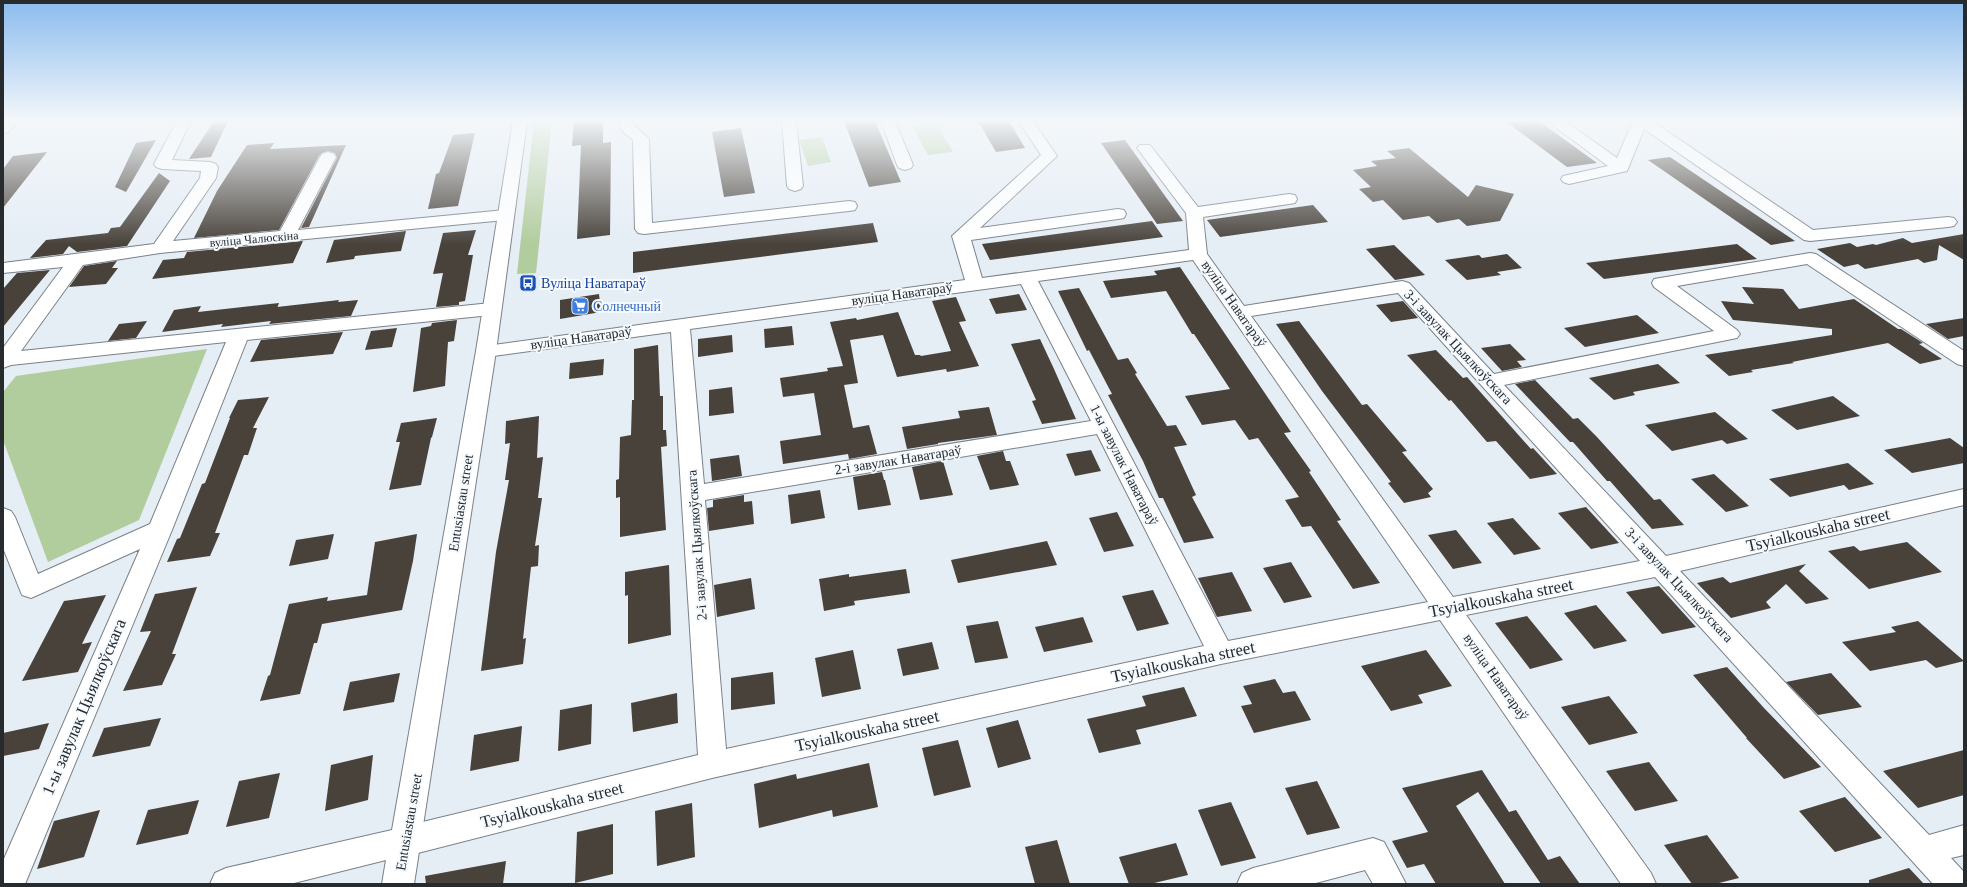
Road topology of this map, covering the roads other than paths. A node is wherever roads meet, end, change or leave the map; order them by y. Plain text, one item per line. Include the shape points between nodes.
1 (163, 162) edge
2 (325, 162) edge
3 (513, 162) edge
4 (642, 162) edge
5 (792, 162) edge
6 (1042, 162) edge
7 (1156, 162) edge
8 (1613, 162) edge
9 (1623, 162) edge
10 (1703, 162) edge
11 (1621, 168) junction
12 (1569, 179) dead end
13 (794, 186) dead end
14 (1289, 199) dead end
15 (850, 206) dead end
16 (1194, 213) junction
17 (1118, 214) dead end
18 (505, 215) junction
19 (1948, 222) dead end
20 (286, 236) junction
21 (961, 236) junction
22 (160, 248) junction
23 (1198, 254) junction
24 (77, 260) junction
25 (3, 268) edge
26 (1027, 277) junction
27 (975, 284) junction
28 (491, 309) junction
29 (1240, 312) junction
30 (680, 324) junction
31 (239, 335) junction
32 (486, 351) junction
33 (4, 360) edge
34 (1964, 360) edge
35 (1490, 381) junction
36 (1104, 426) junction
37 (692, 494) junction
38 (1964, 497) edge
39 (3, 516) edge
40 (160, 530) junction
41 (1662, 566) junction
42 (1448, 609) junction
43 (1221, 653) junction
44 (712, 765) junction
45 (1964, 840) edge
46 (406, 841) junction
47 (1924, 851) junction
48 (9, 884) edge
49 (226, 884) edge
50 (398, 884) edge
51 (1253, 884) edge
52 (1390, 884) edge
53 (1640, 884) edge
54 (1954, 884) edge

1 - 22 street via 210,167 208,178
2 - 20 street
3 - 18 street, Entusiastau street
4 - 15 street via 644,229
5 - 13 street
6 - 21 street
7 - 16 street
8 - 11 street
9 - 11 street
10 - 19 street via 1810,236
11 - 12 street
14 - 16 street
16 - 23 street
17 - 21 street
18 - 20 street, вуліца Чалюскіна
18 - 28 street, Entusiastau street
20 - 22 street, вуліца Чалюскіна
21 - 27 street
22 - 24 street, вуліца Чалюскіна
23 - 26 street, вуліца Наватараў
23 - 29 street, вуліца Наватараў
24 - 25 street, вуліца Чалюскіна
24 - 33 street
26 - 27 street, вуліца Наватараў
26 - 36 street, 1-ы завулак Наватараў
27 - 30 street, вуліца Наватараў
28 - 31 street
28 - 32 street, Entusiastau street
29 - 35 street, 3-і завулак Цыялкоўскага via 1402,287
29 - 42 street, вуліца Наватараў
30 - 32 street, вуліца Наватараў
30 - 37 street, 2-і завулак Цыялкоўскага
31 - 33 street
31 - 40 street, 1-ы завулак Цыялкоўскага
32 - 46 street, Entusiastau street
34 - 35 street via 1810,258 1661,282 1730,334
35 - 41 street, 3-і завулак Цыялкоўскага
36 - 37 street, 2-і завулак Наватараў
36 - 43 street, 1-ы завулак Наватараў
37 - 44 street, 2-і завулак Цыялкоўскага
38 - 41 street, Tsyialkouskaha street
39 - 40 street via 31,588
40 - 48 street, 1-ы завулак Цыялкоўскага
41 - 42 street, Tsyialkouskaha street
41 - 47 street, 3-і завулак Цыялкоўскага
42 - 43 street, Tsyialkouskaha street
42 - 53 street, вуліца Наватараў
43 - 44 street, Tsyialkouskaha street
44 - 46 street, Tsyialkouskaha street
45 - 47 street
46 - 49 street, Tsyialkouskaha street
46 - 50 street, Entusiastau street
47 - 54 street, 3-і завулак Цыялкоўскага
51 - 52 street via 1373,853

